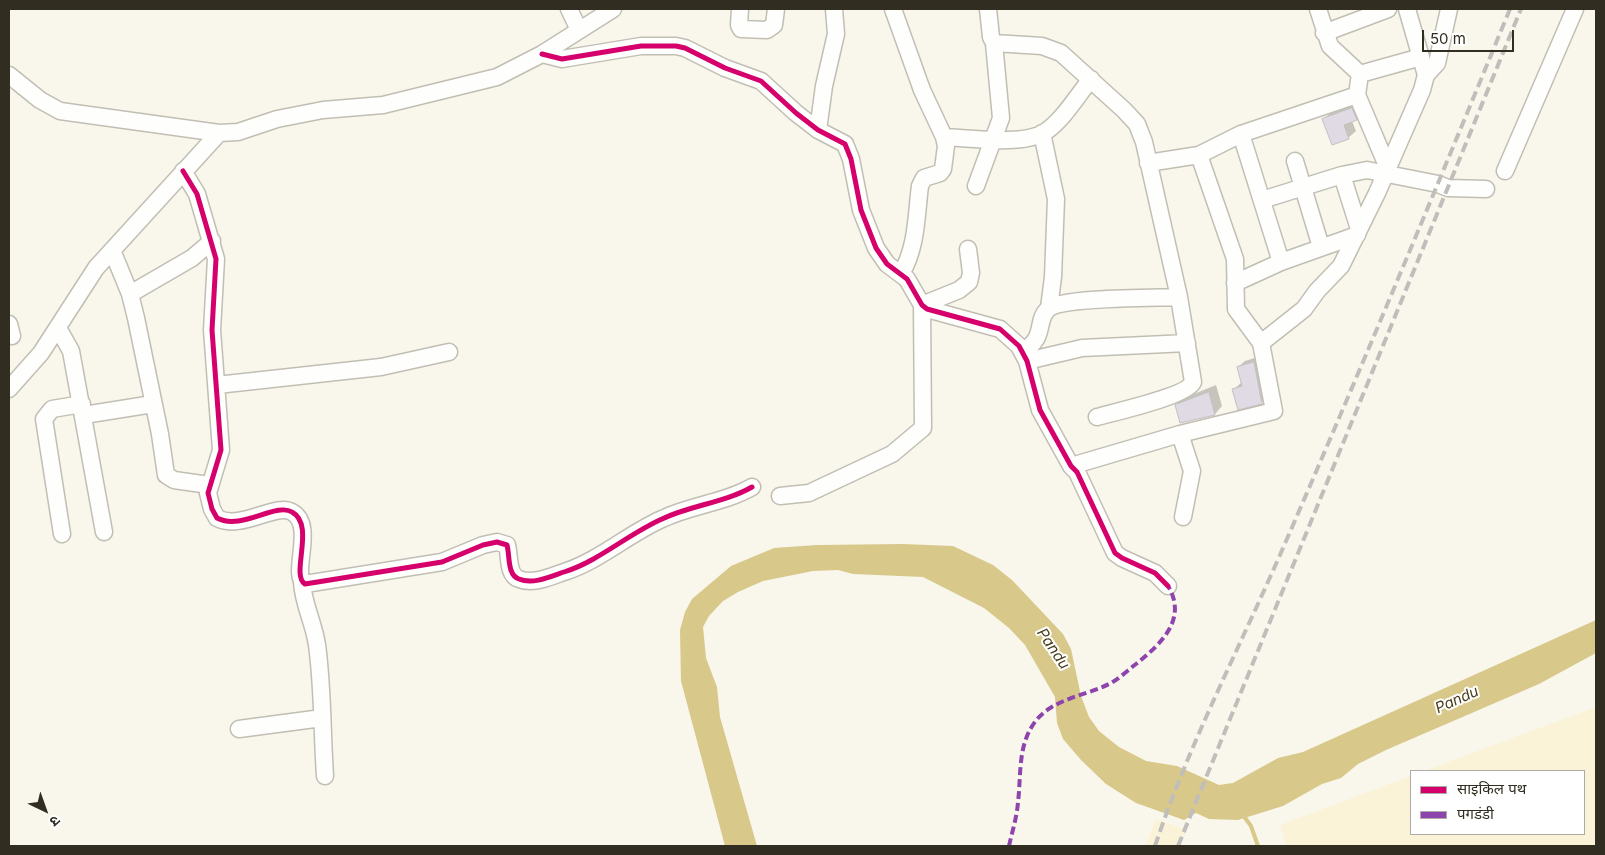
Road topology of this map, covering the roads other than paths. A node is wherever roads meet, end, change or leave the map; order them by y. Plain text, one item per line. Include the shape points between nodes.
1 (569, 9) edge
2 (613, 9) edge
3 (740, 9) edge
4 (776, 9) edge
5 (834, 9) edge
6 (893, 9) edge
7 (988, 9) edge
8 (1318, 9) edge
9 (1388, 9) edge
10 (1407, 9) edge
11 (1449, 9) edge
12 (1574, 9) edge
13 (1364, 13) edge
14 (579, 30) junction
15 (1324, 33) junction
16 (994, 43) junction
17 (542, 54) junction
18 (1421, 57) junction
19 (1360, 74) junction
20 (1426, 75) junction
21 (9, 76) edge
22 (1091, 79) junction
23 (1357, 95) junction
24 (818, 130) junction
25 (219, 133) junction
26 (1042, 134) junction
27 (1241, 134) junction
28 (944, 137) junction
29 (994, 139) junction
30 (1199, 154) junction
31 (1295, 161) dead end
32 (1148, 164) junction
33 (182, 171) junction
34 (1386, 171) junction
35 (1505, 171) dead end
36 (1342, 175) junction
37 (976, 186) dead end
38 (1303, 186) junction
39 (1486, 189) dead end
40 (1262, 200) junction
41 (1358, 232) junction
42 (212, 241) junction
43 (1321, 247) junction
44 (968, 249) dead end
45 (112, 250) junction
46 (1281, 262) junction
47 (901, 274) junction
48 (1235, 283) junction
49 (130, 294) junction
50 (1179, 297) junction
51 (922, 305) junction
52 (1049, 308) junction
53 (58, 328) junction
54 (1261, 342) junction
55 (1187, 343) junction
56 (449, 352) dead end
57 (1025, 356) junction
58 (217, 385) junction
59 (9, 389) edge
60 (153, 404) junction
61 (83, 410) junction
62 (1097, 417) dead end
63 (1180, 434) junction
64 (1070, 466) junction
65 (209, 485) junction
66 (752, 487) dead end
67 (780, 496) dead end
68 (1183, 517) dead end
69 (104, 532) dead end
70 (62, 534) dead end
71 (302, 582) junction
72 (1168, 586) dead end
73 (322, 718) junction
74 (239, 729) dead end
75 (325, 776) dead end

1 - 14 street
2 - 14 street
3 - 4 street via 741,29 767,30 774,25
5 - 24 street via 836,34
6 - 28 street via 922,90
7 - 16 street
8 - 15 street
9 - 13 street
10 - 18 street
11 - 20 street via 1437,63
12 - 35 street
13 - 15 street
14 - 17 street
15 - 19 street via 1330,46
16 - 22 street via 1053,49
16 - 29 street via 1001,114
17 - 24 street via 562,59 641,46 685,48 761,82
17 - 25 street via 497,77 464,86 383,104 300,114 260,123 238,132
18 - 19 street
18 - 20 street
19 - 23 street
20 - 34 street
21 - 25 street via 60,111
22 - 26 street via 1059,119
22 - 32 street via 1136,124
23 - 27 street
23 - 34 street
24 - 47 street via 838,139 848,148 872,240 887,264
25 - 33 street
26 - 29 street
26 - 52 street via 1056,199
27 - 30 street
27 - 40 street
28 - 29 street
28 - 47 street via 943,169 927,176 920,186 914,243
29 - 37 street
30 - 32 street
30 - 48 street via 1235,259
31 - 38 street
32 - 50 street
33 - 42 street via 194,187
33 - 45 street
34 - 36 street via 1367,170
34 - 39 street via 1448,188
34 - 41 street
36 - 38 street
36 - 41 street
38 - 40 street
38 - 43 street
40 - 46 street
41 - 43 street
41 - 54 street via 1336,273 1304,309
42 - 49 street via 192,258
42 - 58 street via 216,259 212,330
43 - 46 street
44 - 51 street via 969,282 959,290
45 - 49 street
45 - 53 street via 96,268
46 - 48 street
47 - 51 street
48 - 54 street via 1236,308
49 - 60 street
50 - 52 street via 1082,301
50 - 55 street
51 - 57 street via 934,312 1000,329 1010,336
51 - 67 street via 923,428 892,454 809,493
52 - 57 street via 1037,339
53 - 59 street
53 - 61 street via 71,351
54 - 63 street via 1274,411
55 - 57 street via 1082,348
55 - 62 street via 1193,382 1189,388
56 - 58 street via 381,367
57 - 64 street via 1040,410
58 - 65 street via 221,450
60 - 61 street
60 - 65 street via 166,475 174,480
61 - 69 street
61 - 70 street via 52,409 44,419
63 - 64 street
63 - 68 street via 1192,471
64 - 72 street via 1077,472 1115,553 1155,573
65 - 71 street via 212,509 223,521 233,522 286,510 296,516 303,541
66 - 71 street via 739,494 688,507 583,565 540,579 524,581 515,577 507,545 497,542 442,562 308,585
71 - 73 street via 314,626
73 - 74 street
73 - 75 street

